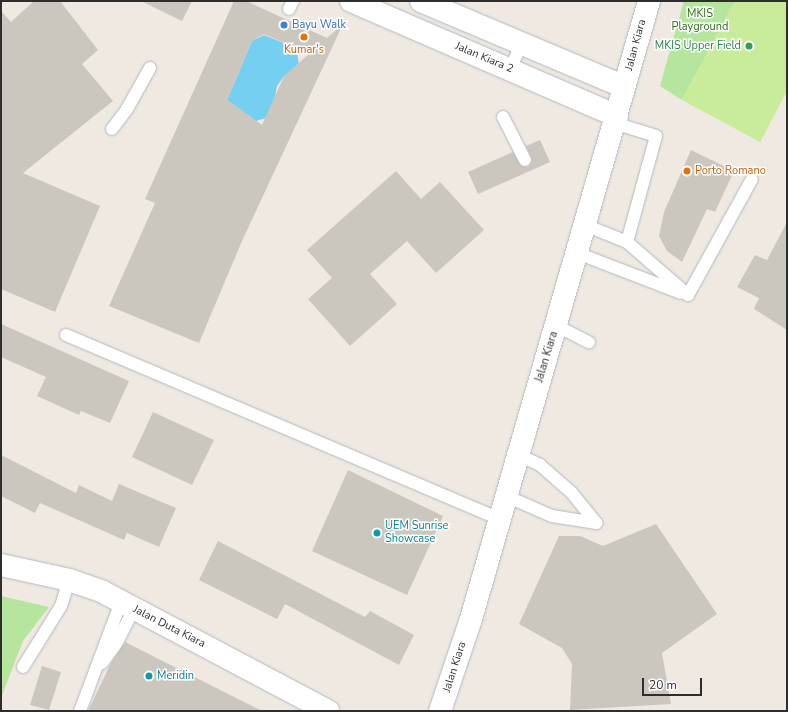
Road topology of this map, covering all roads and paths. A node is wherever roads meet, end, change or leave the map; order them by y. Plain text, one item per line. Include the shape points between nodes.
1 (352, 1) edge
2 (421, 1) edge
3 (649, 1) edge
4 (521, 45) junction
5 (150, 68) dead end
6 (510, 69) junction
7 (625, 87) junction
8 (503, 117) dead end
9 (615, 119) junction
10 (112, 129) dead end
11 (525, 160) dead end
12 (752, 179) dead end
13 (585, 225) junction
14 (627, 242) junction
15 (577, 253) junction
16 (688, 295) junction
17 (557, 326) junction
18 (66, 335) dead end
19 (589, 342) dead end
20 (518, 455) junction
21 (506, 496) junction
22 (499, 519) junction
23 (1, 565) edge
24 (69, 580) junction
25 (128, 606) junction
26 (23, 667) dead end
27 (80, 711) edge
28 (328, 711) edge
29 (440, 711) edge

1 - 6 main road, Jalan Kiara 2
2 - 4 main road
3 - 7 main road, Jalan Kiara
4 - 6 lane
4 - 7 main road
5 - 10 lane
6 - 9 main road, Jalan Kiara 2
7 - 9 main road, Jalan Kiara
8 - 11 lane
9 - 13 main road, Jalan Kiara
9 - 14 lane via 656,136
12 - 16 lane
13 - 14 lane
13 - 15 main road, Jalan Kiara
14 - 16 lane
15 - 16 lane
15 - 17 main road, Jalan Kiara
17 - 19 lane
17 - 20 main road, Jalan Kiara
18 - 22 lane
20 - 21 main road, Jalan Kiara
20 - 21 lane via 540,465 571,492 596,523 552,516
21 - 22 main road, Jalan Kiara
22 - 29 main road, Jalan Kiara
23 - 24 main road, Jalan Duta Kiara
24 - 25 main road, Jalan Duta Kiara
24 - 26 lane via 61,606
25 - 27 lane via 117,642 97,671
25 - 28 main road, Jalan Duta Kiara

